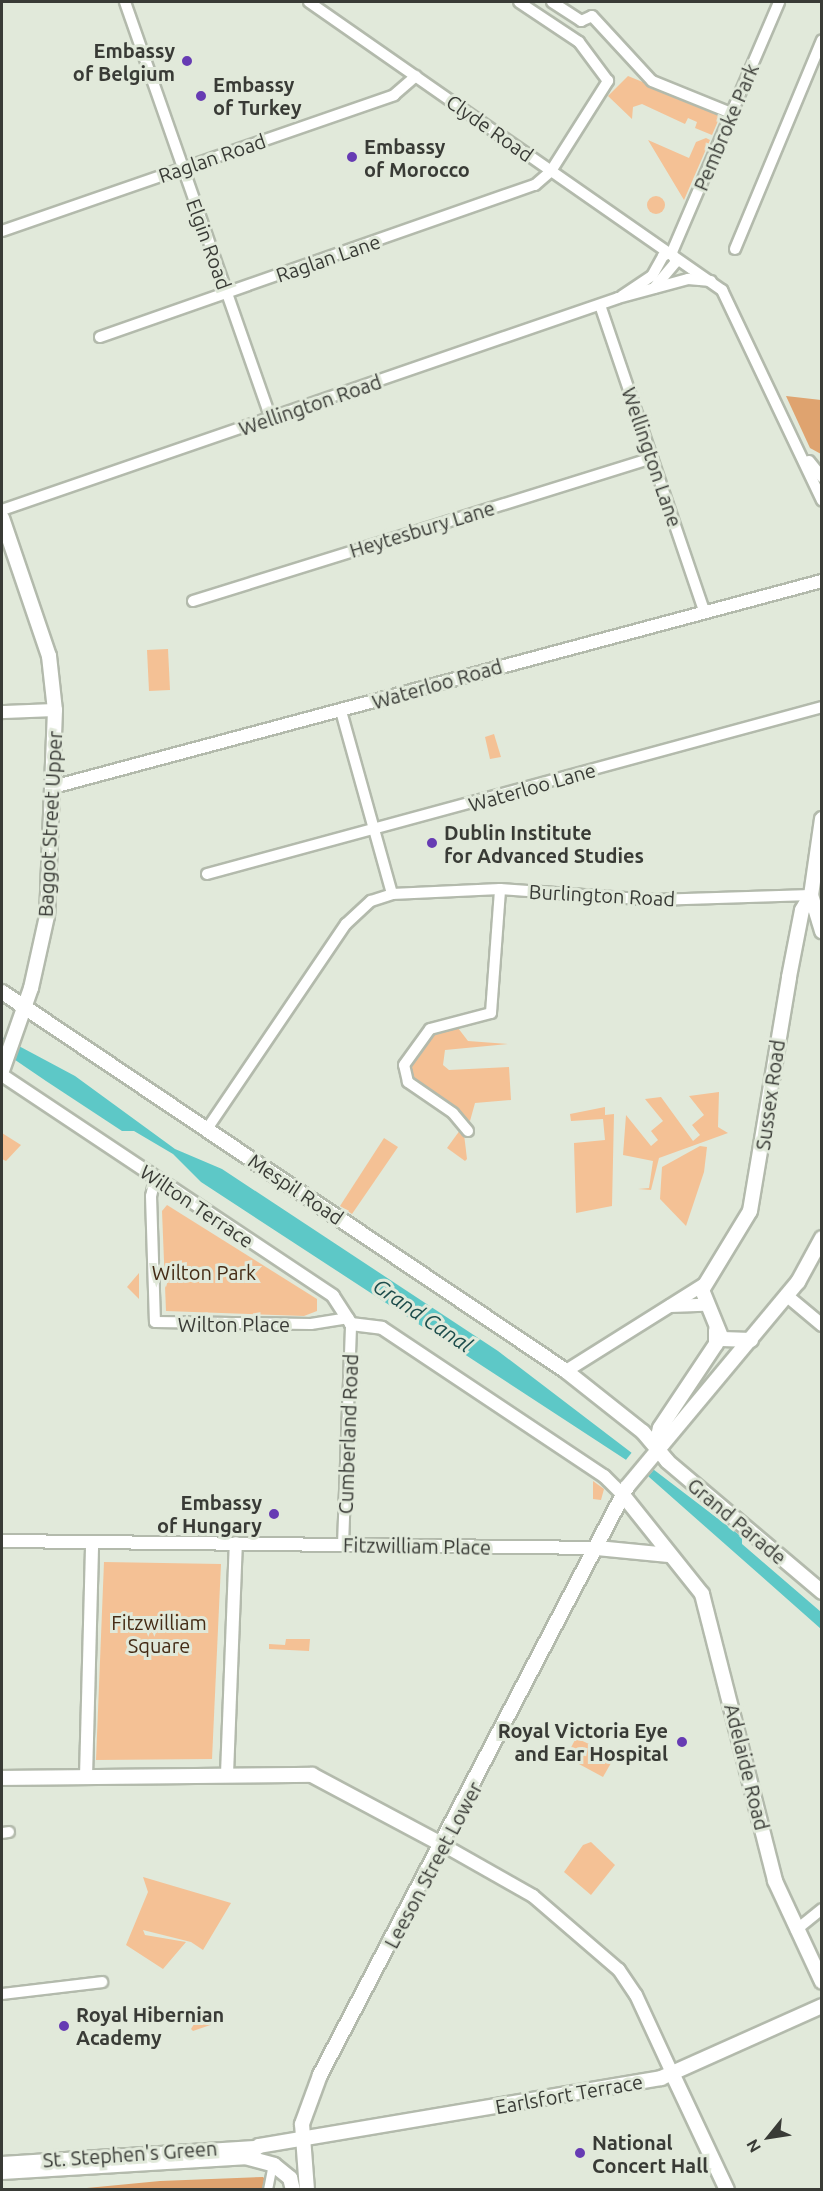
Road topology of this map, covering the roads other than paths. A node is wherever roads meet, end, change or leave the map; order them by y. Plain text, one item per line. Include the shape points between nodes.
1 (124, 2) edge
2 (309, 2) edge
3 (519, 2) edge
4 (552, 2) edge
5 (779, 2) edge
6 (822, 40) edge
7 (416, 76) junction
8 (731, 113) junction
9 (182, 168) junction
10 (551, 171) junction
11 (2, 231) edge
12 (735, 249) dead end
13 (672, 252) junction
14 (711, 280) junction
15 (649, 292) junction
16 (227, 293) junction
17 (618, 298) junction
18 (600, 305) junction
19 (100, 337) dead end
20 (271, 419) junction
21 (800, 449) junction
22 (652, 458) junction
23 (816, 465) edge
24 (822, 477) edge
25 (822, 501) edge
26 (2, 510) edge
27 (2, 518) edge
28 (822, 581) edge
29 (194, 601) dead end
30 (704, 610) junction
31 (822, 707) edge
32 (55, 710) junction
33 (341, 711) junction
34 (2, 712) edge
35 (53, 787) junction
36 (822, 819) edge
37 (375, 830) junction
38 (819, 853) edge
39 (207, 874) dead end
40 (500, 889) junction
41 (392, 894) junction
42 (811, 895) junction
43 (822, 933) edge
44 (797, 939) junction
45 (2, 992) edge
46 (25, 1008) junction
47 (3, 1069) edge
48 (207, 1129) junction
49 (468, 1131) dead end
50 (155, 1179) junction
51 (822, 1238) edge
52 (703, 1285) junction
53 (786, 1295) junction
54 (704, 1305) junction
55 (669, 1306) junction
56 (350, 1321) junction
57 (822, 1325) edge
58 (716, 1330) junction
59 (751, 1340) junction
60 (566, 1371) junction
61 (652, 1450) junction
62 (628, 1486) junction
63 (646, 1529) junction
64 (2, 1541) edge
65 (92, 1542) junction
66 (236, 1543) junction
67 (343, 1545) junction
68 (597, 1548) junction
69 (647, 1552) junction
70 (669, 1555) junction
71 (822, 1592) edge
72 (227, 1774) junction
73 (86, 1777) junction
74 (2, 1778) edge
75 (443, 1845) junction
76 (822, 1909) edge
77 (796, 1930) junction
78 (102, 1982) dead end
79 (822, 1982) edge
80 (2, 1994) edge
81 (820, 2002) edge
82 (672, 2073) junction
83 (302, 2141) junction
84 (259, 2146) junction
85 (245, 2157) junction
86 (2, 2162) edge
87 (272, 2169) dead end
88 (2, 2172) edge
89 (268, 2190) edge
90 (293, 2190) edge
91 (307, 2190) edge
92 (727, 2190) edge

1 - 9 street, Elgin Road
2 - 7 street, Clyde Road
3 - 10 street via 579,42 608,81
4 - 8 street via 581,21 592,16 652,81
5 - 8 street, Pembroke Park
6 - 12 street
7 - 9 street, Raglan Road via 394,95
7 - 10 street, Clyde Road
8 - 13 street, Pembroke Park
9 - 11 street, Raglan Road
9 - 16 street, Elgin Road
10 - 13 street, Clyde Road
10 - 16 street, Raglan Lane via 535,185
13 - 14 street, Clyde Road
13 - 15 street via 676,262
13 - 17 street, Wellington Road via 663,256 652,276
14 - 15 street, Wellington Road via 688,279
14 - 21 street via 745,330
15 - 17 street, Wellington Road
16 - 19 street, Raglan Lane
16 - 20 street, Elgin Road
17 - 18 street, Wellington Road
18 - 20 street, Wellington Road
18 - 22 street, Wellington Lane
20 - 26 street, Wellington Road
21 - 23 street
21 - 25 street
22 - 29 street, Heytesbury Lane
22 - 30 street, Wellington Lane
23 - 24 street
27 - 32 main road, Baggot Street Upper via 49,656
28 - 30 street, Waterloo Road
30 - 33 street, Waterloo Road
31 - 37 street, Waterloo Lane
32 - 34 street
32 - 35 main road, Baggot Street Upper
33 - 35 street, Waterloo Road
33 - 37 street
35 - 46 main road, Baggot Street Upper via 47,916
36 - 38 main road, Sussex Road
37 - 39 street, Waterloo Lane
37 - 41 street
38 - 42 main road, Sussex Road
40 - 41 street, Burlington Road
40 - 42 street, Burlington Road via 700,900
40 - 49 street via 491,1013 430,1029 404,1065 408,1082 461,1120
41 - 48 street, Burlington Road via 356,910
42 - 43 main road
42 - 44 main road, Sussex Road
43 - 44 main road
44 - 52 main road, Sussex Road via 750,1211
45 - 46 main road, Mespil Road
46 - 47 main road, Baggot Street Upper
46 - 48 main road, Mespil Road
47 - 50 street, Wilton Terrace
48 - 60 main road, Mespil Road
50 - 56 street, Wilton Terrace via 333,1296
50 - 56 street, Wilton Place via 151,1196 155,1322
51 - 53 main road
52 - 54 main road
52 - 55 street
53 - 57 street
53 - 59 main road
54 - 55 street
54 - 58 main road
55 - 60 street
56 - 62 street via 382,1328 581,1461
56 - 67 street, Cumberland Road
58 - 59 main road via 727,1341
58 - 61 main road via 716,1344 660,1428
59 - 61 main road
60 - 61 main road, Mespil Road
61 - 62 main road, Leeson Street Lower
61 - 71 main road, Grand Parade
62 - 63 main road, Adelaide Road
62 - 68 main road, Leeson Street Lower
63 - 69 main road
63 - 70 main road, Adelaide Road
64 - 65 street, Fitzwilliam Place
65 - 66 street, Fitzwilliam Place
65 - 73 street
66 - 67 street, Fitzwilliam Place
66 - 72 street
67 - 68 street, Fitzwilliam Place
68 - 69 main road
68 - 75 main road, Leeson Street Lower
69 - 70 main road
70 - 77 main road, Adelaide Road via 693,1579 709,1614 775,1881
72 - 73 main road
72 - 75 main road via 312,1775
73 - 74 main road
75 - 82 street via 533,1896 619,1970 636,1995
75 - 83 main road, Leeson Street Lower via 320,2075 303,2119
76 - 77 street
77 - 79 main road, Adelaide Road
78 - 80 street
81 - 82 main road, Earlsfort Terrace
82 - 83 main road, Earlsfort Terrace
82 - 92 main road
83 - 84 main road, St. Stephen's Green
83 - 91 main road
84 - 85 main road, St. Stephen's Green
84 - 86 street, St. Stephen's Green
85 - 88 main road, St. Stephen's Green
85 - 90 main road, St. Stephen's Green via 274,2165 290,2178
87 - 89 street

